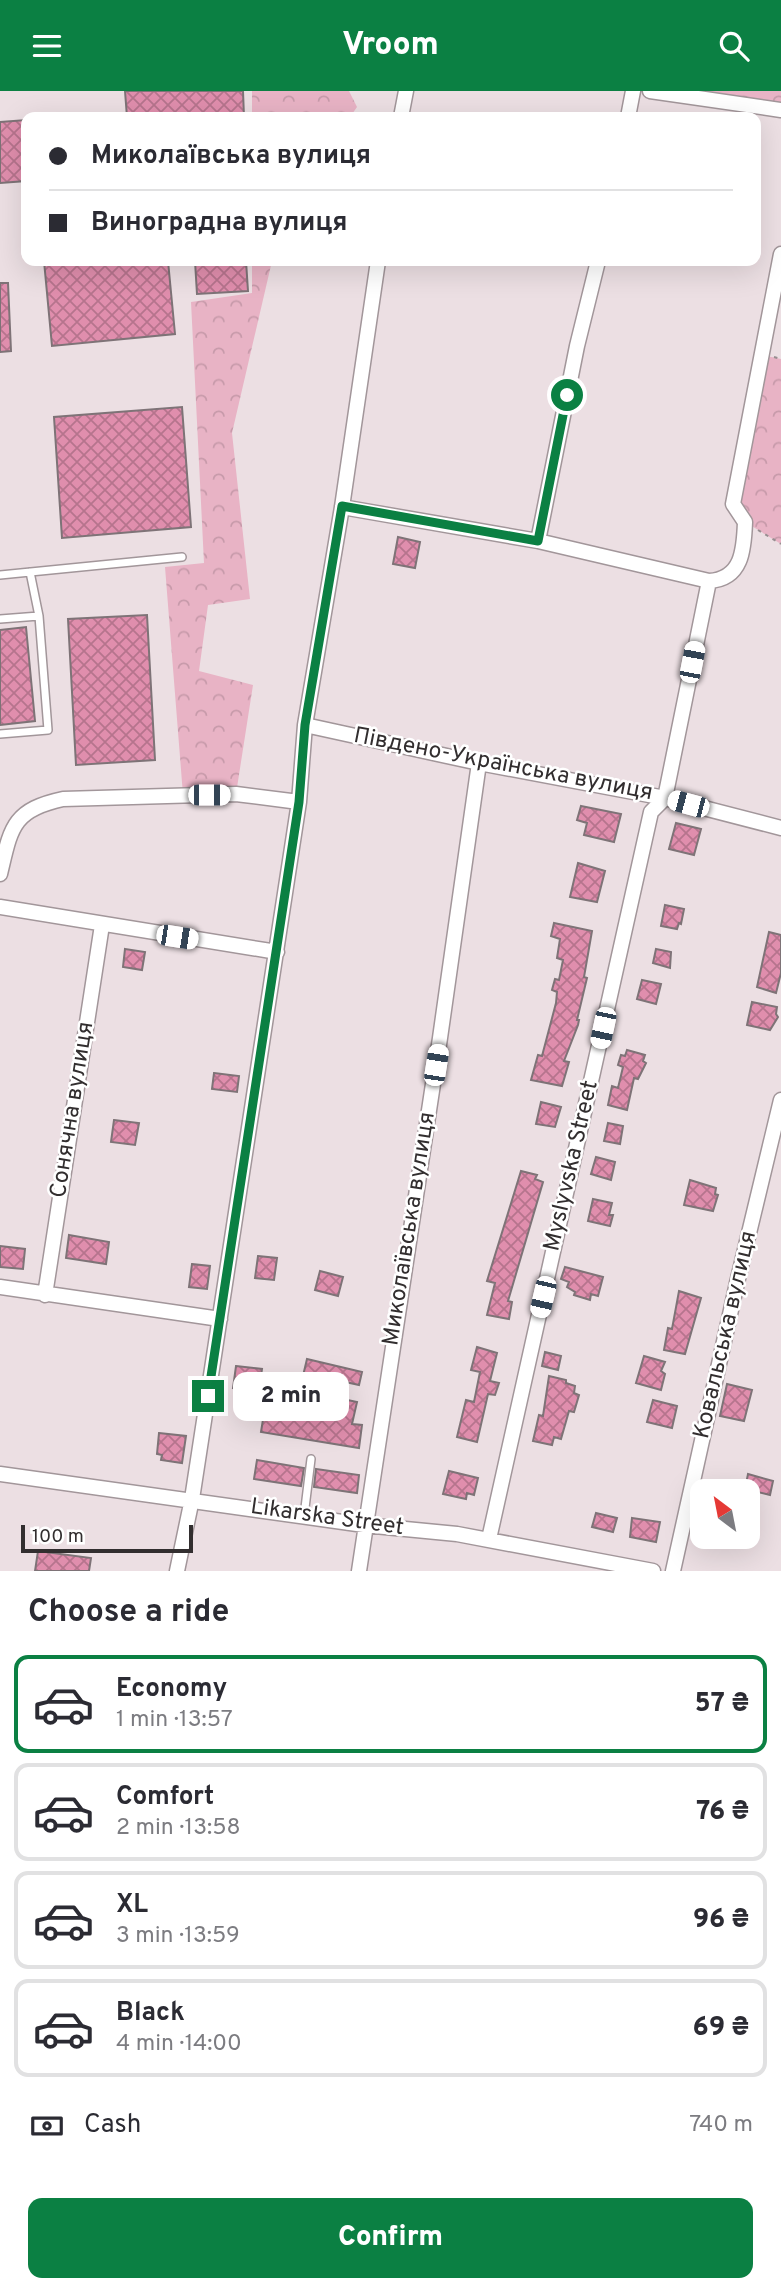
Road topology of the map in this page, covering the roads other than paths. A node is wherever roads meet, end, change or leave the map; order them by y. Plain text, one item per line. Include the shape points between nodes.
1 (406, 91) edge
2 (633, 91) edge
3 (650, 91) edge
4 (781, 110) edge
5 (402, 112) edge
6 (629, 112) edge
7 (781, 254) edge
8 (377, 266) edge
9 (597, 266) edge
10 (342, 506) junction
11 (538, 541) junction
12 (182, 557) dead end
13 (30, 572) junction
14 (0, 575) edge
15 (709, 581) junction
16 (39, 616) junction
17 (0, 619) edge
18 (305, 725) junction
19 (0, 734) edge
20 (479, 763) junction
21 (665, 797) junction
22 (299, 802) junction
23 (781, 828) edge
24 (0, 874) edge
25 (0, 907) edge
26 (102, 925) junction
27 (277, 952) junction
28 (781, 1100) edge
29 (0, 1287) edge
30 (45, 1295) junction
31 (220, 1319) junction
32 (311, 1459) dead end
33 (0, 1474) edge
34 (192, 1499) junction
35 (303, 1516) junction
36 (364, 1525) junction
37 (489, 1539) junction
38 (177, 1571) edge
39 (359, 1571) edge
40 (653, 1571) edge
41 (673, 1571) edge

1 - 5 street
2 - 6 street
3 - 4 street
7 - 15 street via 733,504 745,522 740,558 723,580
8 - 10 street
9 - 11 street
10 - 11 street
10 - 18 street
11 - 15 street
12 - 13 lane
13 - 14 lane
13 - 16 lane
15 - 21 street, Myslyvska Street
16 - 17 lane
16 - 19 lane via 48,730
18 - 20 street, Південо-Українська вулиця
18 - 22 street
20 - 21 street, Південо-Українська вулиця
20 - 36 street, Миколаївська вулиця
21 - 23 street, Південо-Українська вулиця
21 - 37 street, Myslyvska Street via 652,812
22 - 24 street via 236,794 63,799 40,804 17,820
22 - 27 street
25 - 26 street
26 - 27 street
26 - 30 street, Сонячна вулиця
27 - 31 street
28 - 41 street, Ковальська вулиця
29 - 30 street
30 - 31 street
31 - 34 street
32 - 35 lane
33 - 34 street, Likarska Street
34 - 35 street, Likarska Street
34 - 38 street
35 - 36 street, Likarska Street
36 - 37 street, Likarska Street
36 - 39 street, Миколаївська вулиця
37 - 40 street, Likarska Street

